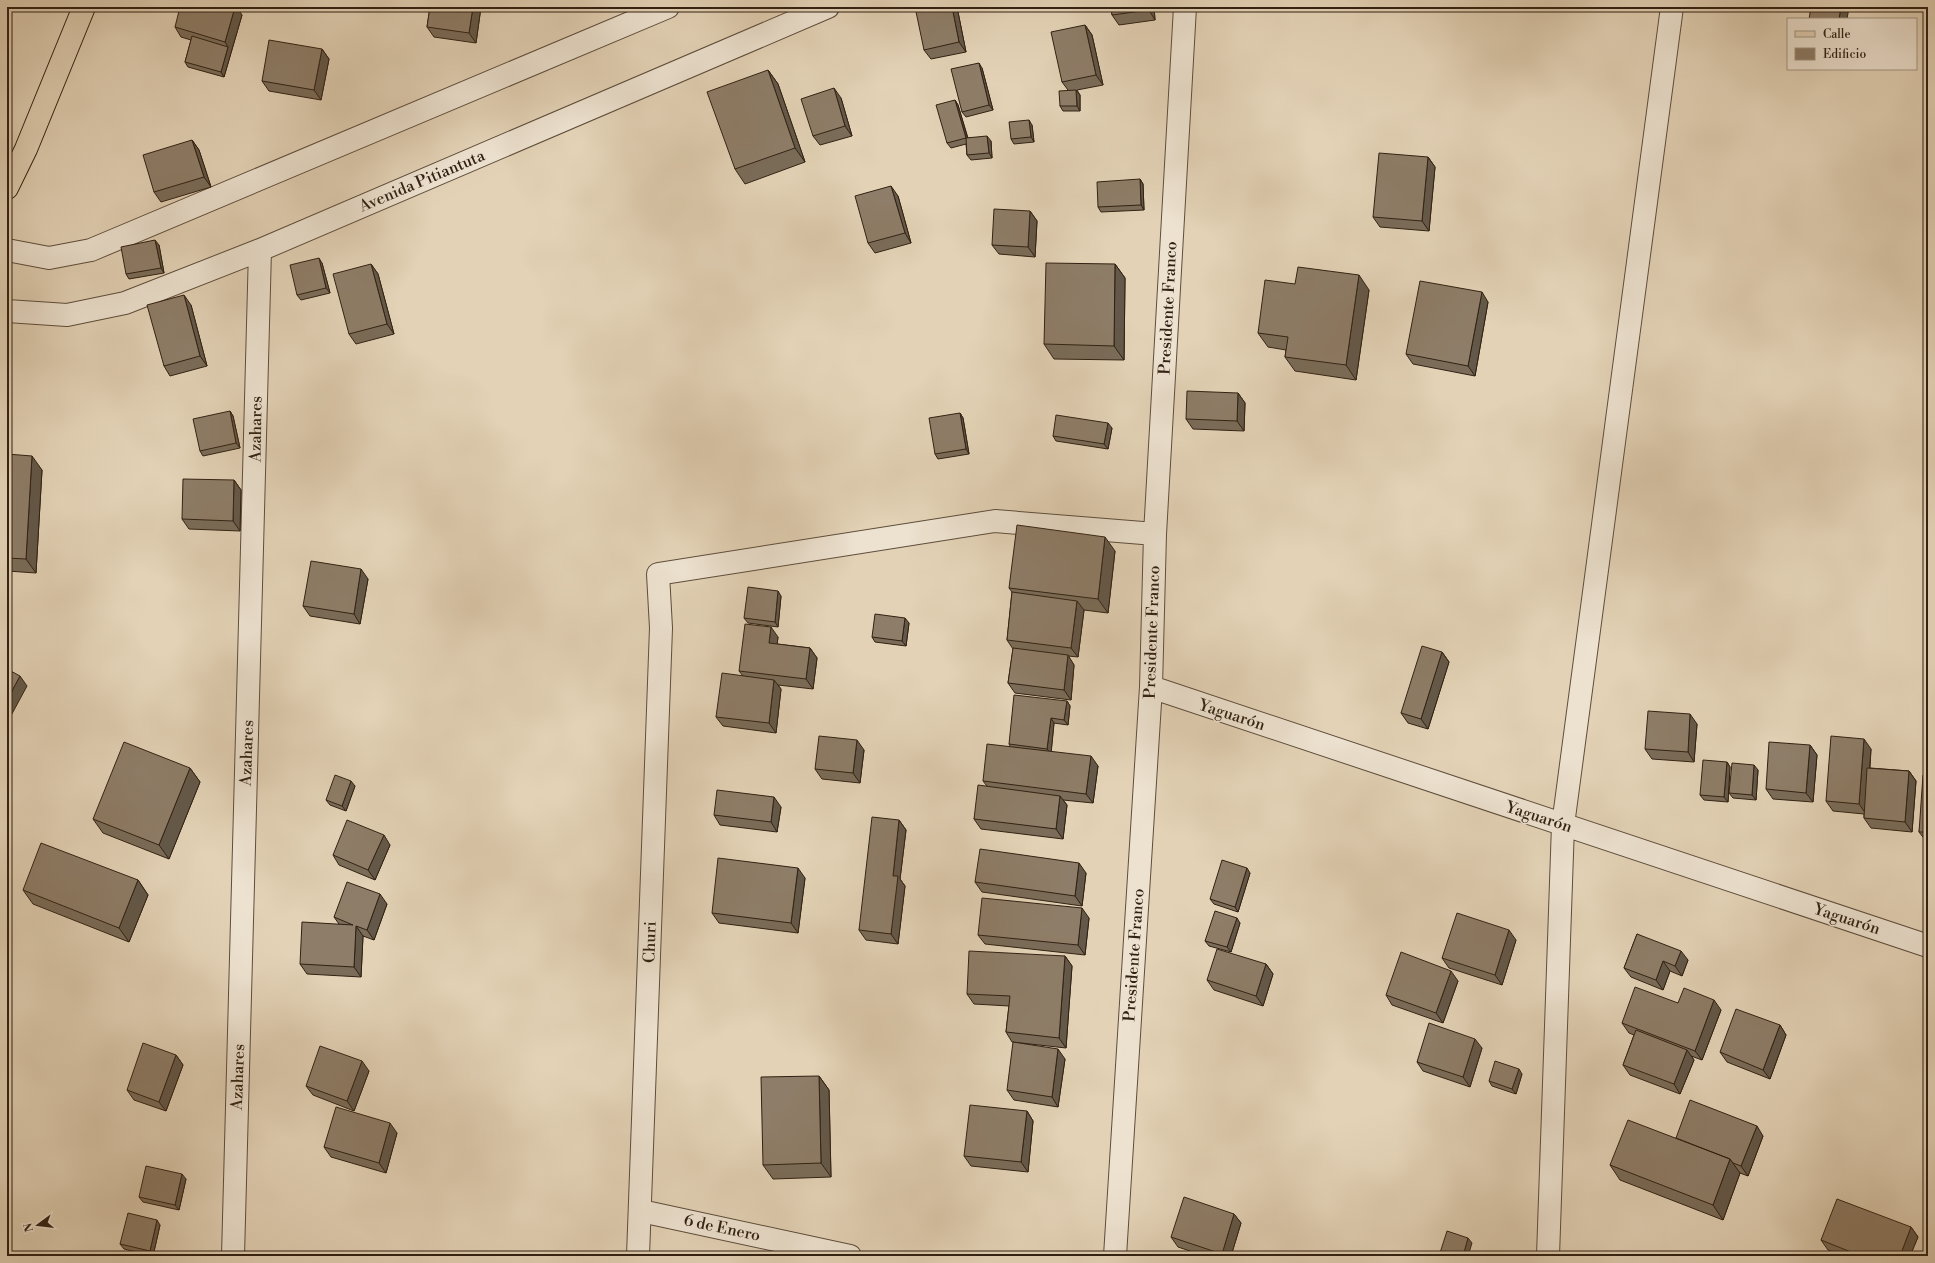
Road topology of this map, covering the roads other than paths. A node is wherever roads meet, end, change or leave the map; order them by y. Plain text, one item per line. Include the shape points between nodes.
1 (84, 7) edge
2 (668, 7) edge
3 (828, 7) edge
4 (1185, 7) edge
5 (1672, 7) edge
6 (7, 188) edge
7 (7, 250) edge
8 (260, 250) junction
9 (7, 312) edge
10 (1155, 534) junction
11 (1151, 688) junction
12 (1563, 825) junction
13 (1928, 946) edge
14 (641, 1211) junction
15 (233, 1256) edge
16 (638, 1256) edge
17 (850, 1256) edge
18 (1115, 1256) edge
19 (1548, 1256) edge

1 - 6 main road via 26,149
2 - 7 street via 91,250 49,258
3 - 8 street, Avenida Pitiantuta
4 - 10 street, Presidente Franco
5 - 12 street
8 - 9 street, Avenida Pitiantuta via 125,303 67,315
8 - 15 street, Azahares
10 - 11 street, Presidente Franco
10 - 14 street, Churi via 995,521 658,574 661,628
11 - 12 street, Yaguarón
11 - 18 street, Presidente Franco
12 - 13 street, Yaguarón
12 - 19 street
14 - 16 street, Churi
14 - 17 street, 6 de Enero

